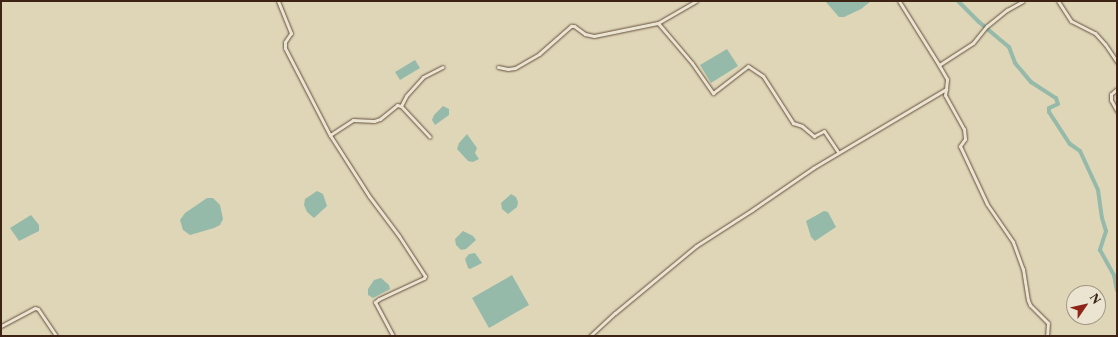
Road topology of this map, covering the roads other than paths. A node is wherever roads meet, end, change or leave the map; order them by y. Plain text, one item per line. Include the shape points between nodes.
1 (278, 1) edge
2 (696, 1) edge
3 (899, 1) edge
4 (1023, 1) edge
5 (1058, 1) edge
6 (658, 23) junction
7 (1117, 62) edge
8 (939, 66) junction
9 (443, 67) dead end
10 (498, 67) dead end
11 (946, 88) junction
12 (1117, 89) edge
13 (401, 106) junction
14 (1117, 111) edge
15 (330, 135) junction
16 (430, 137) dead end
17 (838, 152) junction
18 (1, 326) edge
19 (56, 336) edge
20 (393, 336) edge
21 (590, 336) edge
22 (1047, 336) edge

1 - 15 street via 291,33 285,42 285,48
2 - 6 street
3 - 8 street
4 - 8 street via 1007,10 987,26 973,43
5 - 7 street via 1071,21 1095,33
6 - 10 street via 594,36 571,26 533,58 515,68
6 - 17 street via 714,93 748,66 763,76 793,123 802,126 814,136 824,131
8 - 11 street via 947,79
9 - 13 street via 423,77 406,96
11 - 17 street
11 - 22 street via 945,95 964,129 965,139 960,146 987,204 1014,242 1023,269 1028,300 1048,323
12 - 14 street via 1111,94 1111,100
13 - 15 street via 397,105 374,121 353,120
13 - 16 street
15 - 20 street via 368,196 425,276 375,302
17 - 21 street via 696,246
18 - 19 street via 35,308

